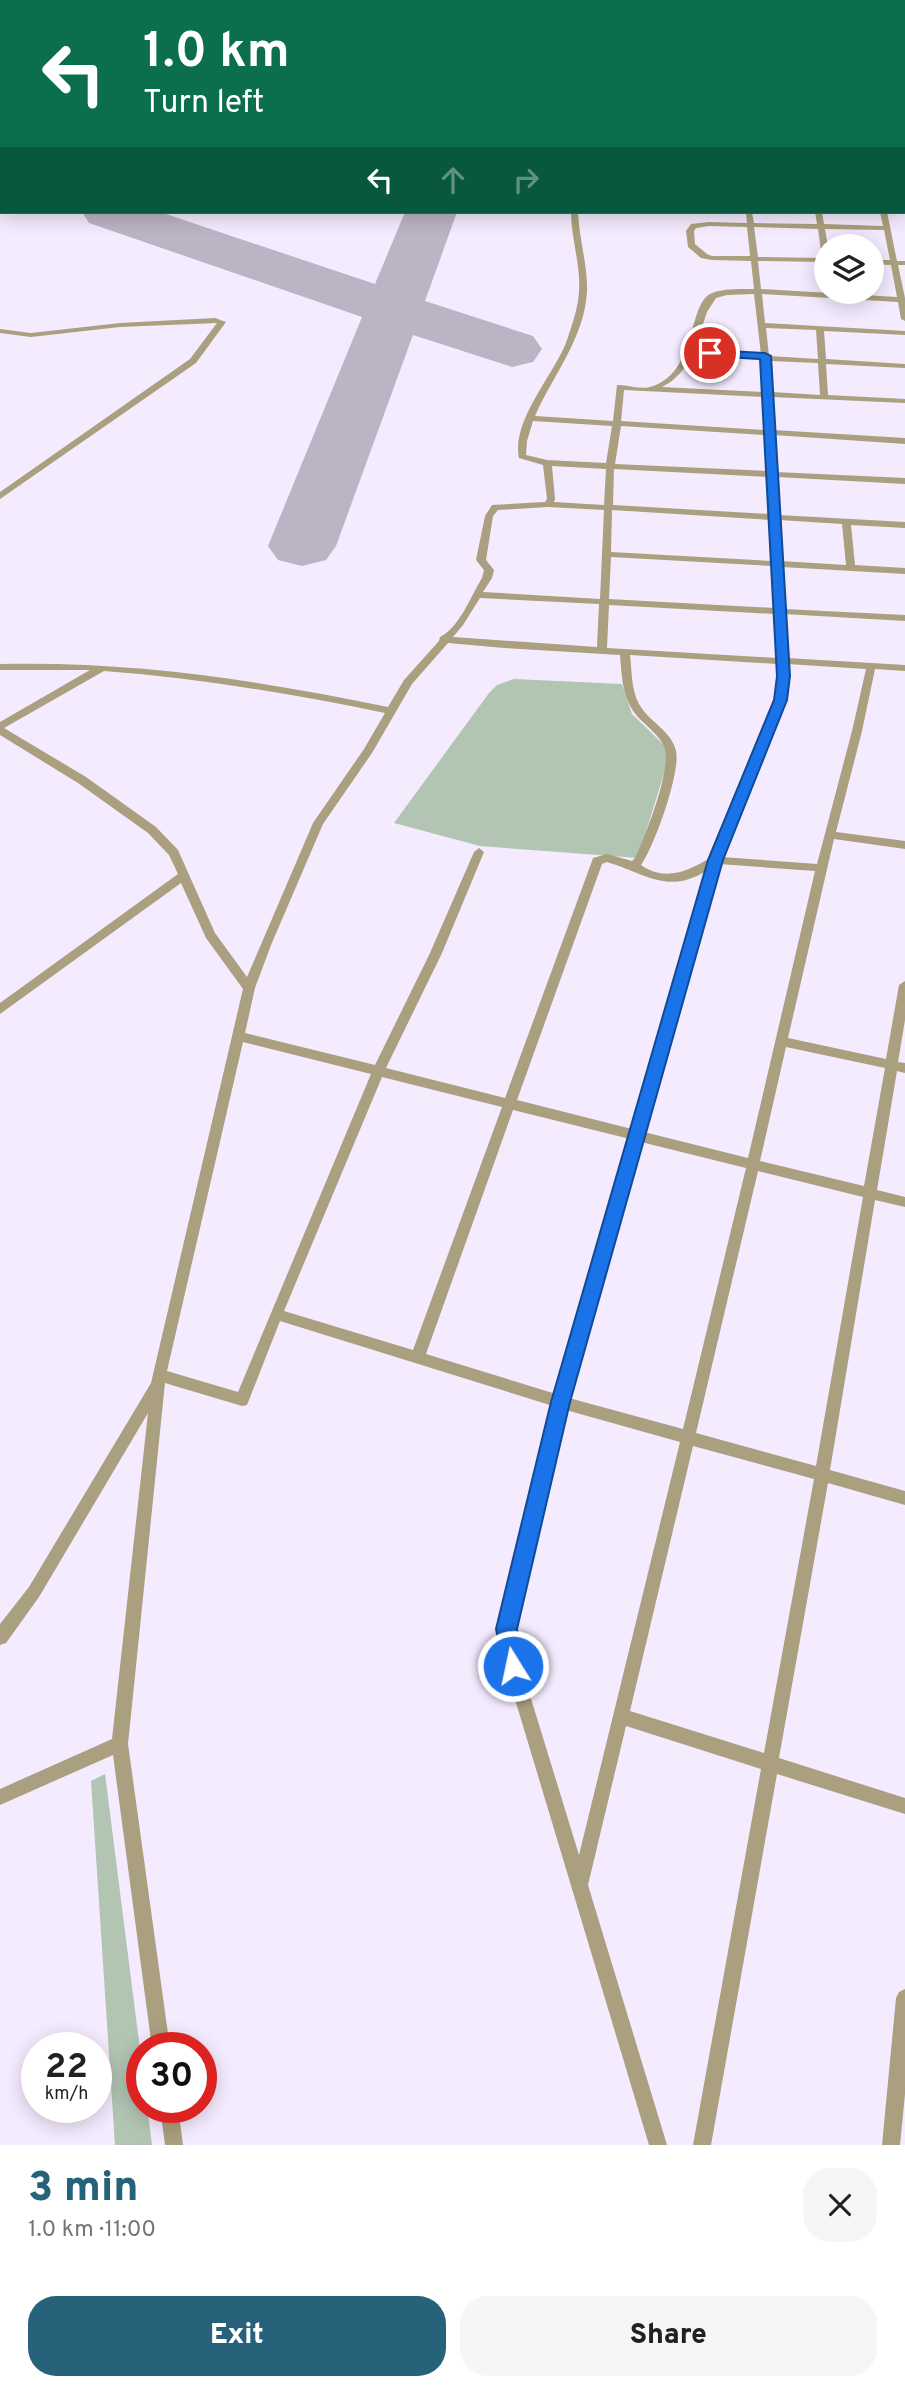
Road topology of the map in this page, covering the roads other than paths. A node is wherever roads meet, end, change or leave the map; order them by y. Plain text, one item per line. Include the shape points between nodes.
1 (574, 214) edge
2 (749, 214) edge
3 (819, 214) edge
4 (884, 214) edge
5 (752, 225) junction
6 (822, 226) junction
7 (887, 228) junction
8 (823, 234) edge
9 (756, 259) junction
10 (814, 260) edge
11 (884, 263) edge
12 (894, 263) junction
13 (905, 263) edge
14 (760, 293) junction
15 (814, 294) edge
16 (884, 298) edge
17 (904, 300) edge
18 (905, 319) edge
19 (763, 325) junction
20 (820, 328) junction
21 (0, 331) edge
22 (905, 333) edge
23 (692, 350) junction
24 (765, 356) junction
25 (822, 361) junction
26 (905, 366) edge
27 (651, 389) junction
28 (767, 394) junction
29 (824, 397) junction
30 (905, 401) edge
31 (531, 418) junction
32 (617, 424) junction
33 (769, 434) junction
34 (905, 441) edge
35 (547, 463) junction
36 (610, 465) junction
37 (770, 474) junction
38 (905, 481) edge
39 (0, 496) edge
40 (548, 504) junction
41 (608, 509) junction
42 (773, 517) junction
43 (846, 521) junction
44 (905, 525) edge
45 (606, 554) junction
46 (776, 564) junction
47 (851, 568) junction
48 (905, 571) edge
49 (477, 594) junction
50 (603, 599) junction
51 (779, 611) junction
52 (905, 618) edge
53 (443, 639) junction
54 (602, 650) junction
55 (625, 652) junction
56 (782, 659) junction
57 (871, 666) junction
58 (0, 667) edge
59 (104, 667) junction
60 (905, 668) edge
61 (392, 711) junction
62 (0, 728) edge
63 (831, 835) junction
64 (905, 845) edge
65 (479, 852) dead end
66 (715, 860) junction
67 (634, 866) junction
68 (822, 868) junction
69 (184, 875) junction
70 (905, 985) edge
71 (249, 988) junction
72 (0, 1009) edge
73 (238, 1036) junction
74 (783, 1042) junction
75 (898, 1067) edge
76 (378, 1072) junction
77 (509, 1104) junction
78 (638, 1136) junction
79 (754, 1164) junction
80 (870, 1193) junction
81 (905, 1202) edge
82 (276, 1314) junction
83 (418, 1356) junction
84 (158, 1379) junction
85 (561, 1402) junction
86 (690, 1438) junction
87 (822, 1475) junction
88 (905, 1498) edge
89 (0, 1637) edge
90 (621, 1716) junction
91 (120, 1744) junction
92 (771, 1763) junction
93 (0, 1797) edge
94 (905, 1806) edge
95 (579, 1886) junction
96 (905, 1998) edge
97 (159, 2032) edge
98 (171, 2123) edge
99 (174, 2145) edge
100 (658, 2145) edge
101 (702, 2145) edge
102 (891, 2145) edge

1 - 31 street via 584,289 561,366
2 - 5 street
3 - 6 street
4 - 7 street
5 - 6 street
5 - 9 street
5 - 9 street via 701,225 690,231 690,238 704,256
6 - 7 street
6 - 8 street
7 - 12 street
9 - 10 street
9 - 14 street
11 - 12 street
12 - 13 street
12 - 17 street
14 - 15 street
14 - 19 street
14 - 23 street via 714,295 706,301
16 - 17 street
17 - 18 street
19 - 20 street
19 - 24 street
20 - 22 street
20 - 25 street
21 - 39 street via 31,335 120,325 222,322 193,361
23 - 24 street
23 - 27 street via 676,375
24 - 25 street
24 - 28 street
25 - 26 street
25 - 29 street
27 - 28 street
27 - 32 street via 620,387
28 - 29 street
28 - 33 street
29 - 30 street
31 - 32 street
31 - 35 street via 521,445 522,456
32 - 33 street
32 - 36 street
33 - 34 street
33 - 37 street
35 - 36 street
35 - 40 street via 552,489
36 - 37 street
36 - 41 street
37 - 38 street
37 - 42 street
40 - 41 street
40 - 49 street via 495,507 489,516 481,560 489,569
41 - 42 street
41 - 45 street
42 - 43 street
42 - 46 street
43 - 44 street
43 - 47 street
45 - 46 street
45 - 50 street
46 - 47 street
46 - 51 street
47 - 48 street
49 - 50 street
49 - 53 street via 460,623
50 - 51 street
50 - 54 street
51 - 52 street
51 - 56 street
53 - 54 street
53 - 61 street via 408,682
54 - 55 street
55 - 56 street
55 - 67 street via 635,706 664,739 672,757 644,856
56 - 57 street
56 - 66 street via 781,700
57 - 60 street
57 - 63 street
58 - 59 street
59 - 61 street via 168,672
59 - 62 street
61 - 71 street via 318,823
62 - 69 street via 152,830 174,853
63 - 64 street
63 - 68 street
65 - 76 street
66 - 67 street via 691,875 667,878 643,873
66 - 68 street
66 - 78 street
67 - 77 street via 607,858 597,861
68 - 74 street
69 - 71 street via 209,935
69 - 72 street
70 - 75 street
71 - 73 street
73 - 76 street
73 - 84 street
74 - 75 street
74 - 79 street
75 - 80 street
76 - 77 street
76 - 82 street
77 - 78 street
77 - 83 street
78 - 79 street
78 - 85 street
79 - 80 street
79 - 86 street
80 - 81 street
80 - 87 street
82 - 83 street
82 - 84 street via 242,1400
83 - 85 street
84 - 89 street via 34,1592
84 - 91 street
85 - 86 street
85 - 95 street via 506,1629
86 - 87 street
86 - 90 street
87 - 88 street
87 - 92 street
90 - 92 street
90 - 95 street
91 - 93 street
91 - 97 street
92 - 94 street
92 - 101 street
95 - 100 street
96 - 102 street
98 - 99 street

